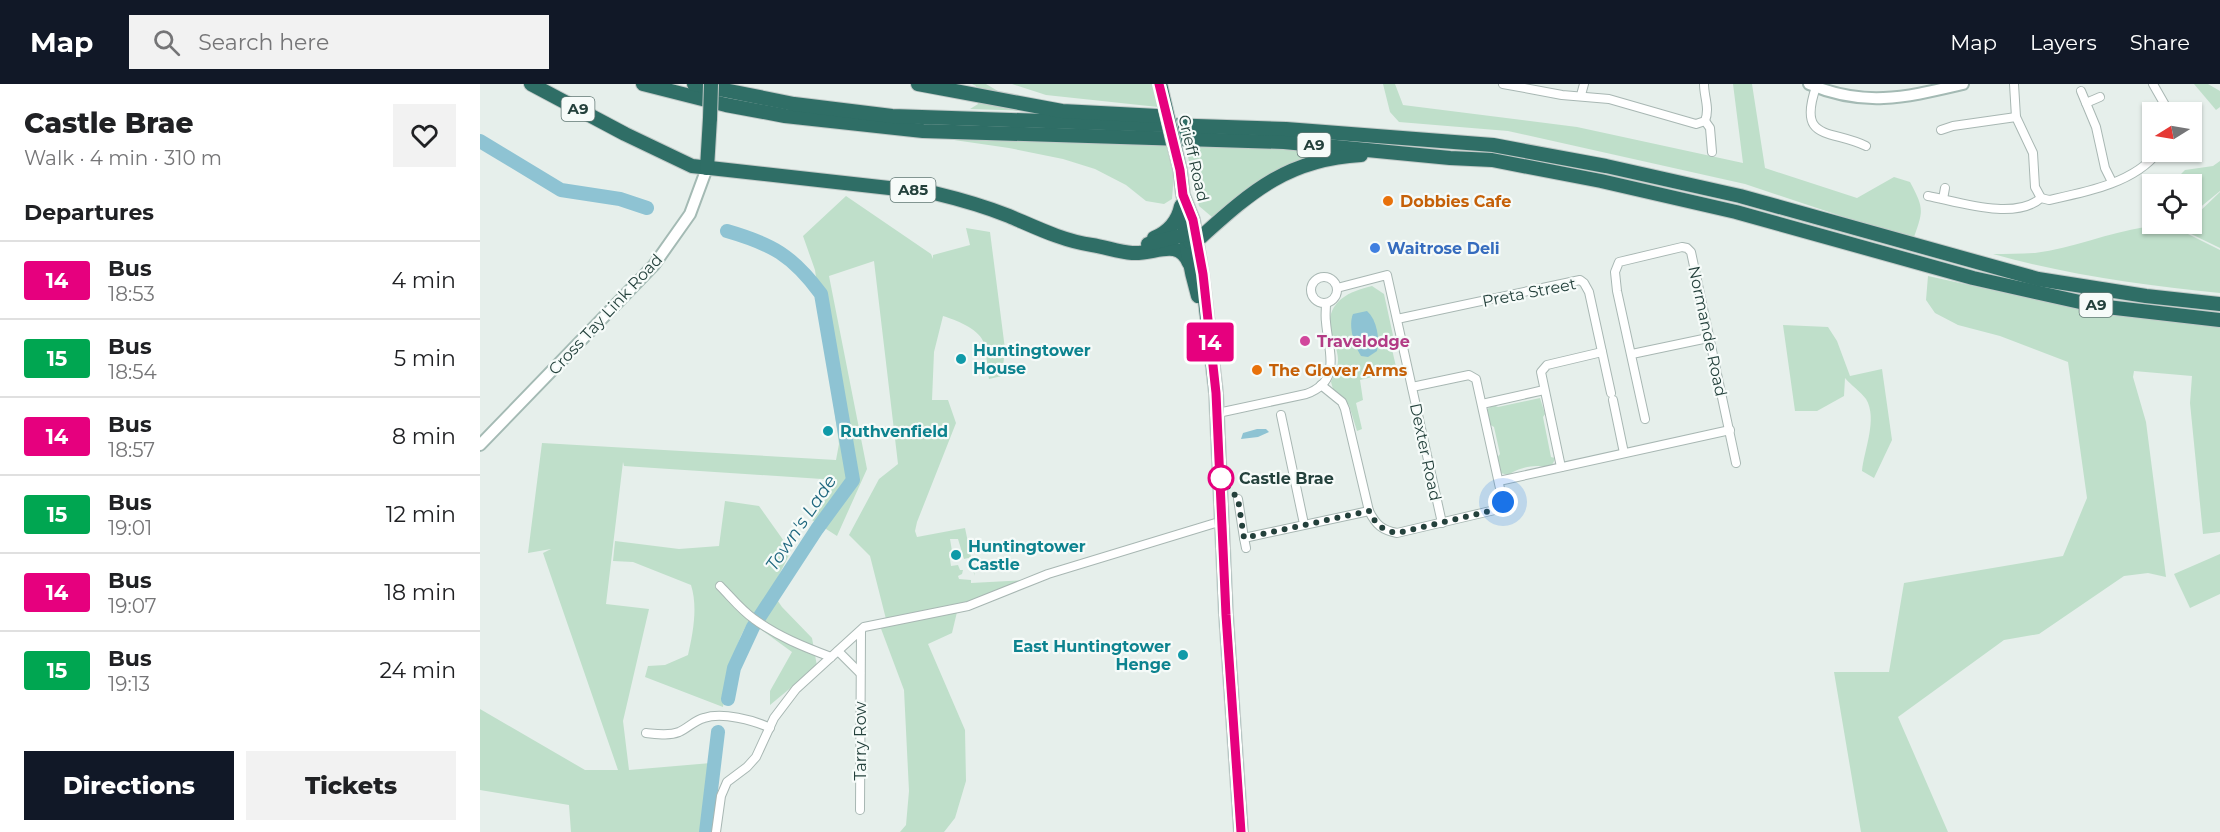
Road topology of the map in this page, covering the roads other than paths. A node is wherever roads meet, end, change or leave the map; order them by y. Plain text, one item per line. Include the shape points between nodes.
1 (531, 84) edge
2 (643, 84) edge
3 (694, 84) edge
4 (711, 84) edge
5 (918, 84) edge
6 (1159, 84) edge
7 (1503, 84) edge
8 (1584, 84) edge
9 (1704, 84) edge
10 (1963, 84) edge
11 (2014, 84) edge
12 (2153, 84) edge
13 (1813, 86) edge
14 (1945, 86) edge
15 (2081, 91) dead end
16 (1581, 95) junction
17 (2100, 97) dead end
18 (2163, 102) edge
19 (2086, 103) junction
20 (2016, 117) junction
21 (1705, 121) junction
22 (1286, 129) junction
23 (1941, 130) dead end
24 (1866, 146) dead end
25 (1712, 152) dead end
26 (1408, 153) junction
27 (2150, 162) edge
28 (707, 168) junction
29 (2112, 182) junction
30 (1945, 188) dead end
31 (1183, 195) junction
32 (1928, 196) dead end
33 (2040, 198) junction
34 (1942, 199) junction
35 (1187, 240) junction
36 (1111, 247) junction
37 (1137, 247) junction
38 (1337, 288) junction
39 (1326, 303) junction
40 (2220, 304) edge
41 (1396, 318) junction
42 (2220, 320) edge
43 (1208, 328) junction
44 (1708, 338) junction
45 (1602, 352) junction
46 (1632, 354) junction
47 (1321, 386) junction
48 (1412, 387) junction
49 (1544, 390) junction
50 (1482, 404) junction
51 (1218, 412) junction
52 (1281, 415) dead end
53 (1645, 419) dead end
54 (1730, 430) junction
55 (480, 446) edge
56 (1624, 453) junction
57 (1736, 464) dead end
58 (1561, 467) junction
59 (1498, 481) junction
60 (1238, 499) dead end
61 (1369, 511) junction
62 (1222, 521) junction
63 (1442, 523) junction
64 (1304, 524) junction
65 (1244, 538) junction
66 (1246, 548) dead end
67 (720, 586) dead end
68 (861, 630) junction
69 (838, 651) junction
70 (831, 657) junction
71 (860, 673) junction
72 (770, 728) junction
73 (646, 733) dead end
74 (860, 810) dead end
75 (716, 832) edge
76 (1241, 832) edge

1 - 28 highway, A9 via 658,151 692,166
2 - 26 highway, A9 via 795,118 923,131 1237,140
3 - 22 highway, A9 via 794,104 892,116
4 - 28 highway, bridge
5 - 22 highway, A9 via 1062,111
6 - 31 highway, Crieff Road / A85, bridge
7 - 16 street
8 - 16 street
9 - 21 street via 1708,108
10 - 14 main road
11 - 20 street
12 - 18 street
13 - 14 main road via 1865,99 1907,97
13 - 24 street via 1809,109 1816,127
15 - 19 street
16 - 21 street via 1609,99 1688,123
17 - 19 street
19 - 29 street
20 - 23 street
20 - 33 street via 2033,153 2035,187
21 - 25 street via 1710,128
22 - 40 highway, A9 via 1493,146 1606,166 1740,196 2038,279
26 - 35 highway, A9 via 1341,156 1302,165 1264,185
26 - 42 highway, A9 via 1492,160 1601,181 1736,212 1973,278 2098,306
27 - 29 street
28 - 36 highway, A85 via 934,193 971,202 1084,244
28 - 55 main road, Cross Tay Link Road via 690,214 654,265
29 - 33 street via 2049,200
30 - 34 street
31 - 35 highway, Crieff Road / A85 via 1193,220
31 - 37 highway, A85 via 1173,224 1163,234
32 - 34 street
33 - 34 street via 2023,208 2008,209
35 - 36 highway via 1132,253
35 - 37 highway, A85
35 - 43 highway, A85 via 1189,263
35 - 43 highway, A85 via 1203,274
36 - 37 highway, A85
38 - 39 street via 1334,299
38 - 39 street via 1327,277 1313,284 1312,296
38 - 41 street, Dexter Road via 1387,275
39 - 47 street via 1332,364
41 - 45 street, Preta Street via 1580,280 1588,290
41 - 48 street, Dexter Road
43 - 51 highway, A85
44 - 46 street
44 - 46 street, Normande Road via 1691,252 1682,247 1619,261 1616,266 1617,291
44 - 54 street, Normande Road
45 - 49 street via 1547,365 1541,372
45 - 56 street, Preta Street
46 - 53 street, Normande Road
47 - 51 street via 1306,394
47 - 61 street via 1345,409
48 - 50 street via 1469,375 1476,379
48 - 63 street, Dexter Road
49 - 50 street
49 - 58 street
50 - 59 street
51 - 62 highway, A85
52 - 64 street
54 - 56 street
54 - 57 street, Normande Road
56 - 58 street
58 - 59 street
59 - 63 street via 1503,502 1499,509
60 - 65 street
61 - 63 street via 1382,530 1397,533
61 - 64 street
62 - 68 street via 1048,574 968,606
62 - 76 highway, A85
64 - 65 street
65 - 66 street
67 - 70 street via 760,624
68 - 69 street
68 - 71 street, Tarry Row
69 - 70 street
69 - 71 street
70 - 72 street via 796,689
71 - 74 street, Tarry Row
72 - 73 street via 741,718 716,717 683,725 668,735
72 - 75 street via 756,757 727,782 721,795

